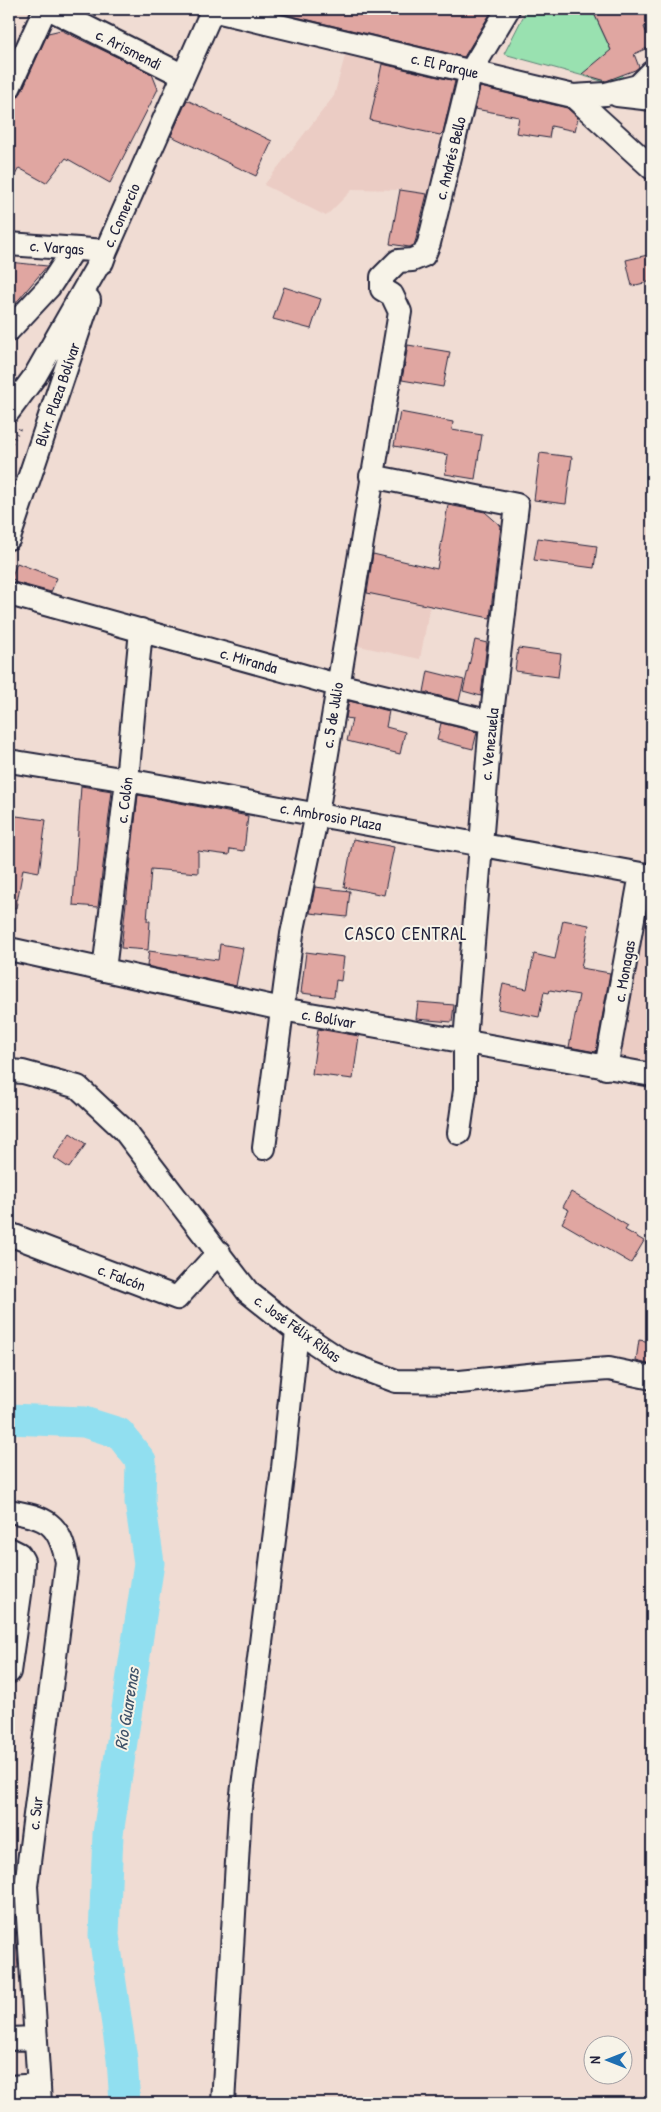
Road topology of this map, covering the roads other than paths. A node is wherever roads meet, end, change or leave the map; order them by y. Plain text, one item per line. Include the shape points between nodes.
1 (46, 9) edge
2 (50, 9) edge
3 (508, 9) edge
4 (213, 10) edge
5 (470, 71) junction
6 (652, 72) edge
7 (182, 75) junction
8 (9, 88) edge
9 (606, 94) junction
10 (573, 96) junction
11 (652, 99) edge
12 (652, 168) edge
13 (9, 244) edge
14 (74, 249) junction
15 (106, 251) junction
16 (382, 289) joint
17 (9, 330) edge
18 (9, 411) edge
19 (371, 476) junction
20 (9, 538) edge
21 (9, 594) edge
22 (142, 630) junction
23 (337, 685) junction
24 (491, 722) junction
25 (9, 761) edge
26 (127, 780) junction
27 (317, 814) junction
28 (480, 843) junction
29 (647, 875) edge
30 (9, 950) edge
31 (104, 970) junction
32 (282, 1009) junction
33 (464, 1041) junction
34 (606, 1068) junction
35 (9, 1071) edge
36 (652, 1075) edge
37 (459, 1133) dead end
38 (264, 1148) dead end
39 (9, 1234) edge
40 (219, 1252) junction
41 (297, 1331) junction
42 (652, 1378) edge
43 (9, 1511) edge
44 (9, 1549) edge
45 (9, 1672) edge
46 (17, 1886) edge
47 (35, 2038) junction
48 (9, 2039) edge
49 (9, 2087) edge
50 (39, 2094) edge
51 (223, 2103) edge

1 - 8 street
2 - 7 street, c. Arismendi
3 - 5 street, c. Andrés Bello
4 - 5 street, c. El Parque
4 - 7 street, c. Comercio
5 - 10 street, c. El Parque
5 - 16 street, c. Andrés Bello via 424,255 398,261 382,277
6 - 9 street via 638,86
7 - 15 street, c. Comercio
9 - 10 street
9 - 11 street
10 - 12 street, c. El Parque
13 - 14 street, c. Vargas
14 - 15 street, c. Vargas
14 - 17 street via 49,287
15 - 18 street, c. Comercio via 35,376
15 - 20 street, Blvr. Plaza Bolívar
16 - 19 street, c. 5 de Julio via 392,295 400,312
19 - 23 street, c. 5 de Julio
19 - 24 street, c. Venezuela via 517,505
21 - 22 street, c. Miranda
22 - 23 street, c. Miranda
22 - 26 street, c. Colón
23 - 24 street, c. Miranda
23 - 27 street, c. 5 de Julio
24 - 28 street, c. Venezuela
25 - 26 street, c. Ambrosio Plaza
26 - 27 street, c. Ambrosio Plaza
26 - 31 street, c. Colón
27 - 28 street, c. Ambrosio Plaza
27 - 32 street, c. 5 de Julio via 292,934
28 - 29 street, c. Ambrosio Plaza
28 - 33 street, c. Venezuela
29 - 34 street, c. Monagas
30 - 31 street, c. Bolívar
31 - 32 street, c. Bolívar
32 - 33 street, c. Bolívar
32 - 38 street, c. 5 de Julio
33 - 34 street, c. Bolívar
33 - 37 street, c. Venezuela via 465,1090
34 - 36 street, c. Bolívar
35 - 40 street, c. José Félix Ribas via 78,1087 124,1130
39 - 40 street, c. Falcón via 177,1298
40 - 41 street, c. José Félix Ribas via 248,1292
41 - 42 street, c. José Félix Ribas via 342,1361 396,1381 460,1382 609,1369
41 - 51 street via 240,1810
43 - 46 street, c. Sur via 33,1515 53,1526 63,1545 66,1562
44 - 45 street via 19,1554 23,1561
46 - 47 street, c. Sur
47 - 48 street
47 - 50 street, c. Sur
49 - 50 street

